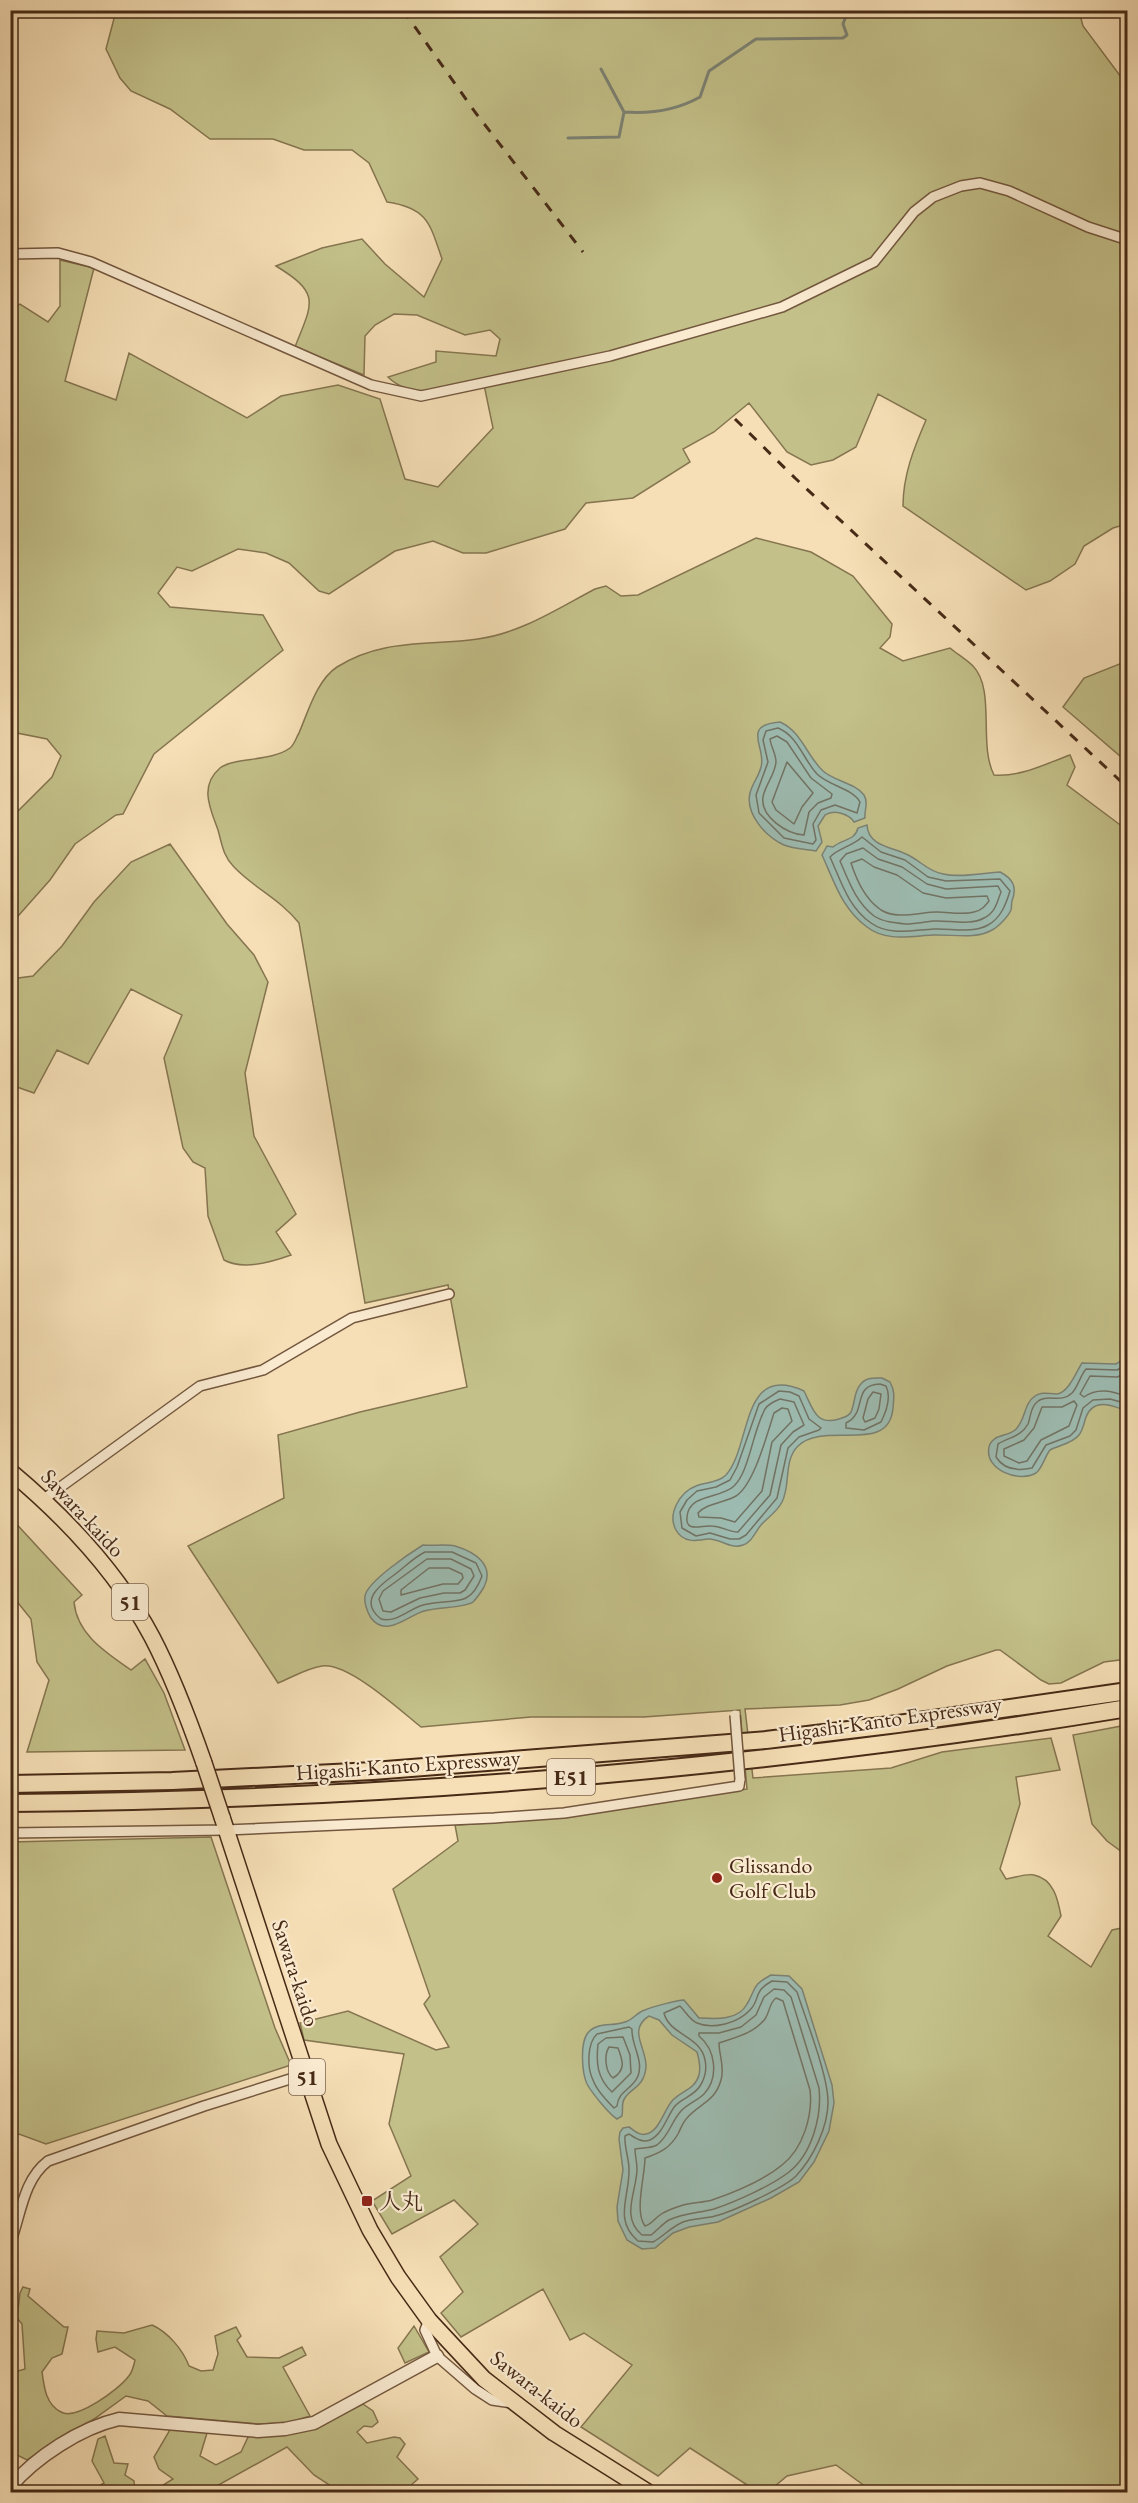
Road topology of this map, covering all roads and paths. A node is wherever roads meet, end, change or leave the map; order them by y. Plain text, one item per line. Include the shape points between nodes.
1 (1128, 240) edge
2 (10, 254) edge
3 (449, 1294) dead end
4 (10, 1471) edge
5 (44, 1499) junction
6 (1128, 1691) edge
7 (1128, 1708) edge
8 (735, 1715) dead end
9 (10, 1784) edge
10 (10, 1803) edge
11 (224, 1823) junction
12 (10, 1833) edge
13 (306, 2074) junction
14 (10, 2244) edge
15 (429, 2320) junction
16 (437, 2356) junction
17 (514, 2403) junction
18 (10, 2487) edge
19 (639, 2491) edge

1 - 2 street via 1088,227 1010,191 980,183 961,186 933,197 914,212 874,262 782,307 610,356 421,396 371,385 91,262 58,254
3 - 5 street via 352,1318 263,1370 200,1386
4 - 5 highway, Sawara-kaido / 51
5 - 11 highway, Sawara-kaido / 51, bridge via 88,1548 152,1636 184,1708
6 - 9 highway, Higashi-Kanto Expressway / E51 via 766,1740 373,1771
7 - 10 highway, Higashi-Kanto Expressway / E51 via 900,1742 597,1775 271,1796
8 - 11 street, bridge via 739,1786 564,1813
11 - 12 street
11 - 13 highway, Sawara-kaido / 51
13 - 14 street via 48,2161 32,2178
13 - 15 highway, Sawara-kaido / 51 via 329,2144 356,2203 388,2260
15 - 16 street via 425,2330
15 - 17 highway, Sawara-kaido / 51 via 471,2366
16 - 17 street via 492,2400
16 - 18 street via 314,2423 285,2429 258,2431 119,2419 102,2423 32,2464
17 - 19 highway, Sawara-kaido / 51

